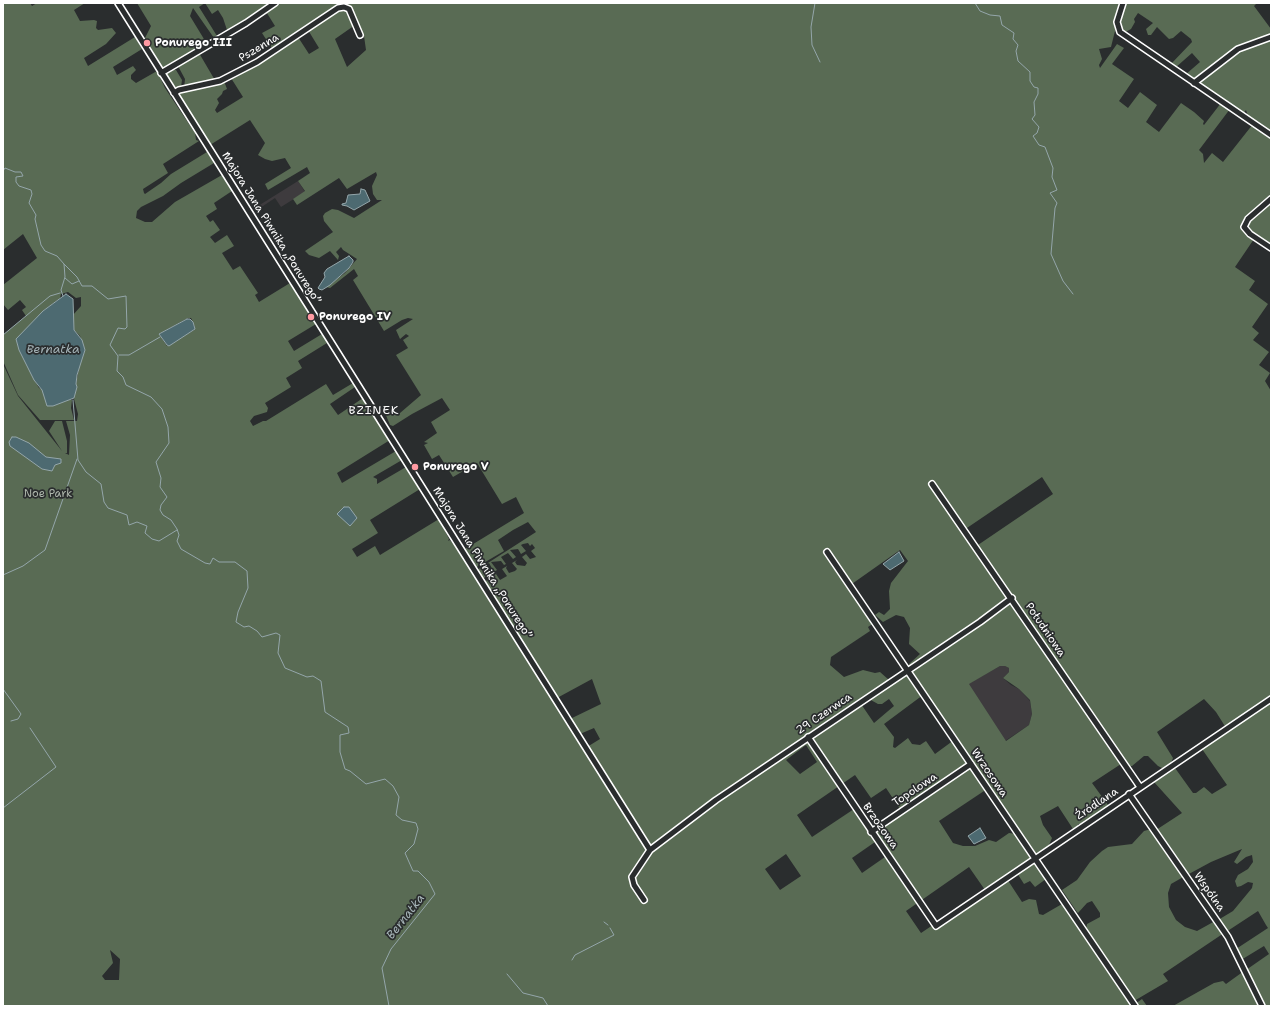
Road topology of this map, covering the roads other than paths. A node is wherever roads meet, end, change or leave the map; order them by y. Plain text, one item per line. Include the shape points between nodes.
1 (118, 3) edge
2 (275, 3) edge
3 (1122, 3) edge
4 (360, 35) dead end
5 (1271, 36) edge
6 (161, 72) junction
7 (1194, 82) junction
8 (174, 93) junction
9 (1271, 135) edge
10 (1271, 199) edge
11 (1271, 248) edge
12 (932, 484) dead end
13 (827, 552) dead end
14 (1012, 598) junction
15 (907, 670) junction
16 (1271, 699) edge
17 (808, 737) junction
18 (971, 764) junction
19 (1140, 787) junction
20 (1129, 794) junction
21 (871, 832) junction
22 (650, 850) junction
23 (1035, 858) junction
24 (644, 900) dead end
25 (936, 926) joint
26 (1135, 1006) edge
27 (1262, 1006) edge

1 - 6 street, Majora Jana Piwnika „Ponurego”
2 - 6 street via 246,23
3 - 7 street via 1117,22 1120,32
4 - 8 street, Pszenna via 351,12 344,7 338,8 257,62 220,81
5 - 7 street via 1238,49
6 - 8 street, Majora Jana Piwnika „Ponurego”
7 - 9 street
8 - 22 street, Majora Jana Piwnika „Ponurego”
10 - 11 street via 1248,219 1244,227
12 - 14 street, Południowa
13 - 15 street, Wrzosowa
14 - 15 street, 29 Czerwca
14 - 19 street, Południowa
15 - 17 street, 29 Czerwca
15 - 18 street, Wrzosowa
16 - 19 street, Źródlana
17 - 21 street, Brzozowa
17 - 22 street, 29 Czerwca via 716,800
18 - 21 street, Topolowa
18 - 23 street, Wrzosowa
19 - 20 street, Źródlana
20 - 23 street, Źródlana
20 - 27 street, Wspólna via 1228,937
21 - 25 street, Brzozowa
22 - 24 street via 632,878
23 - 25 street, Źródlana
23 - 26 street, Wrzosowa

